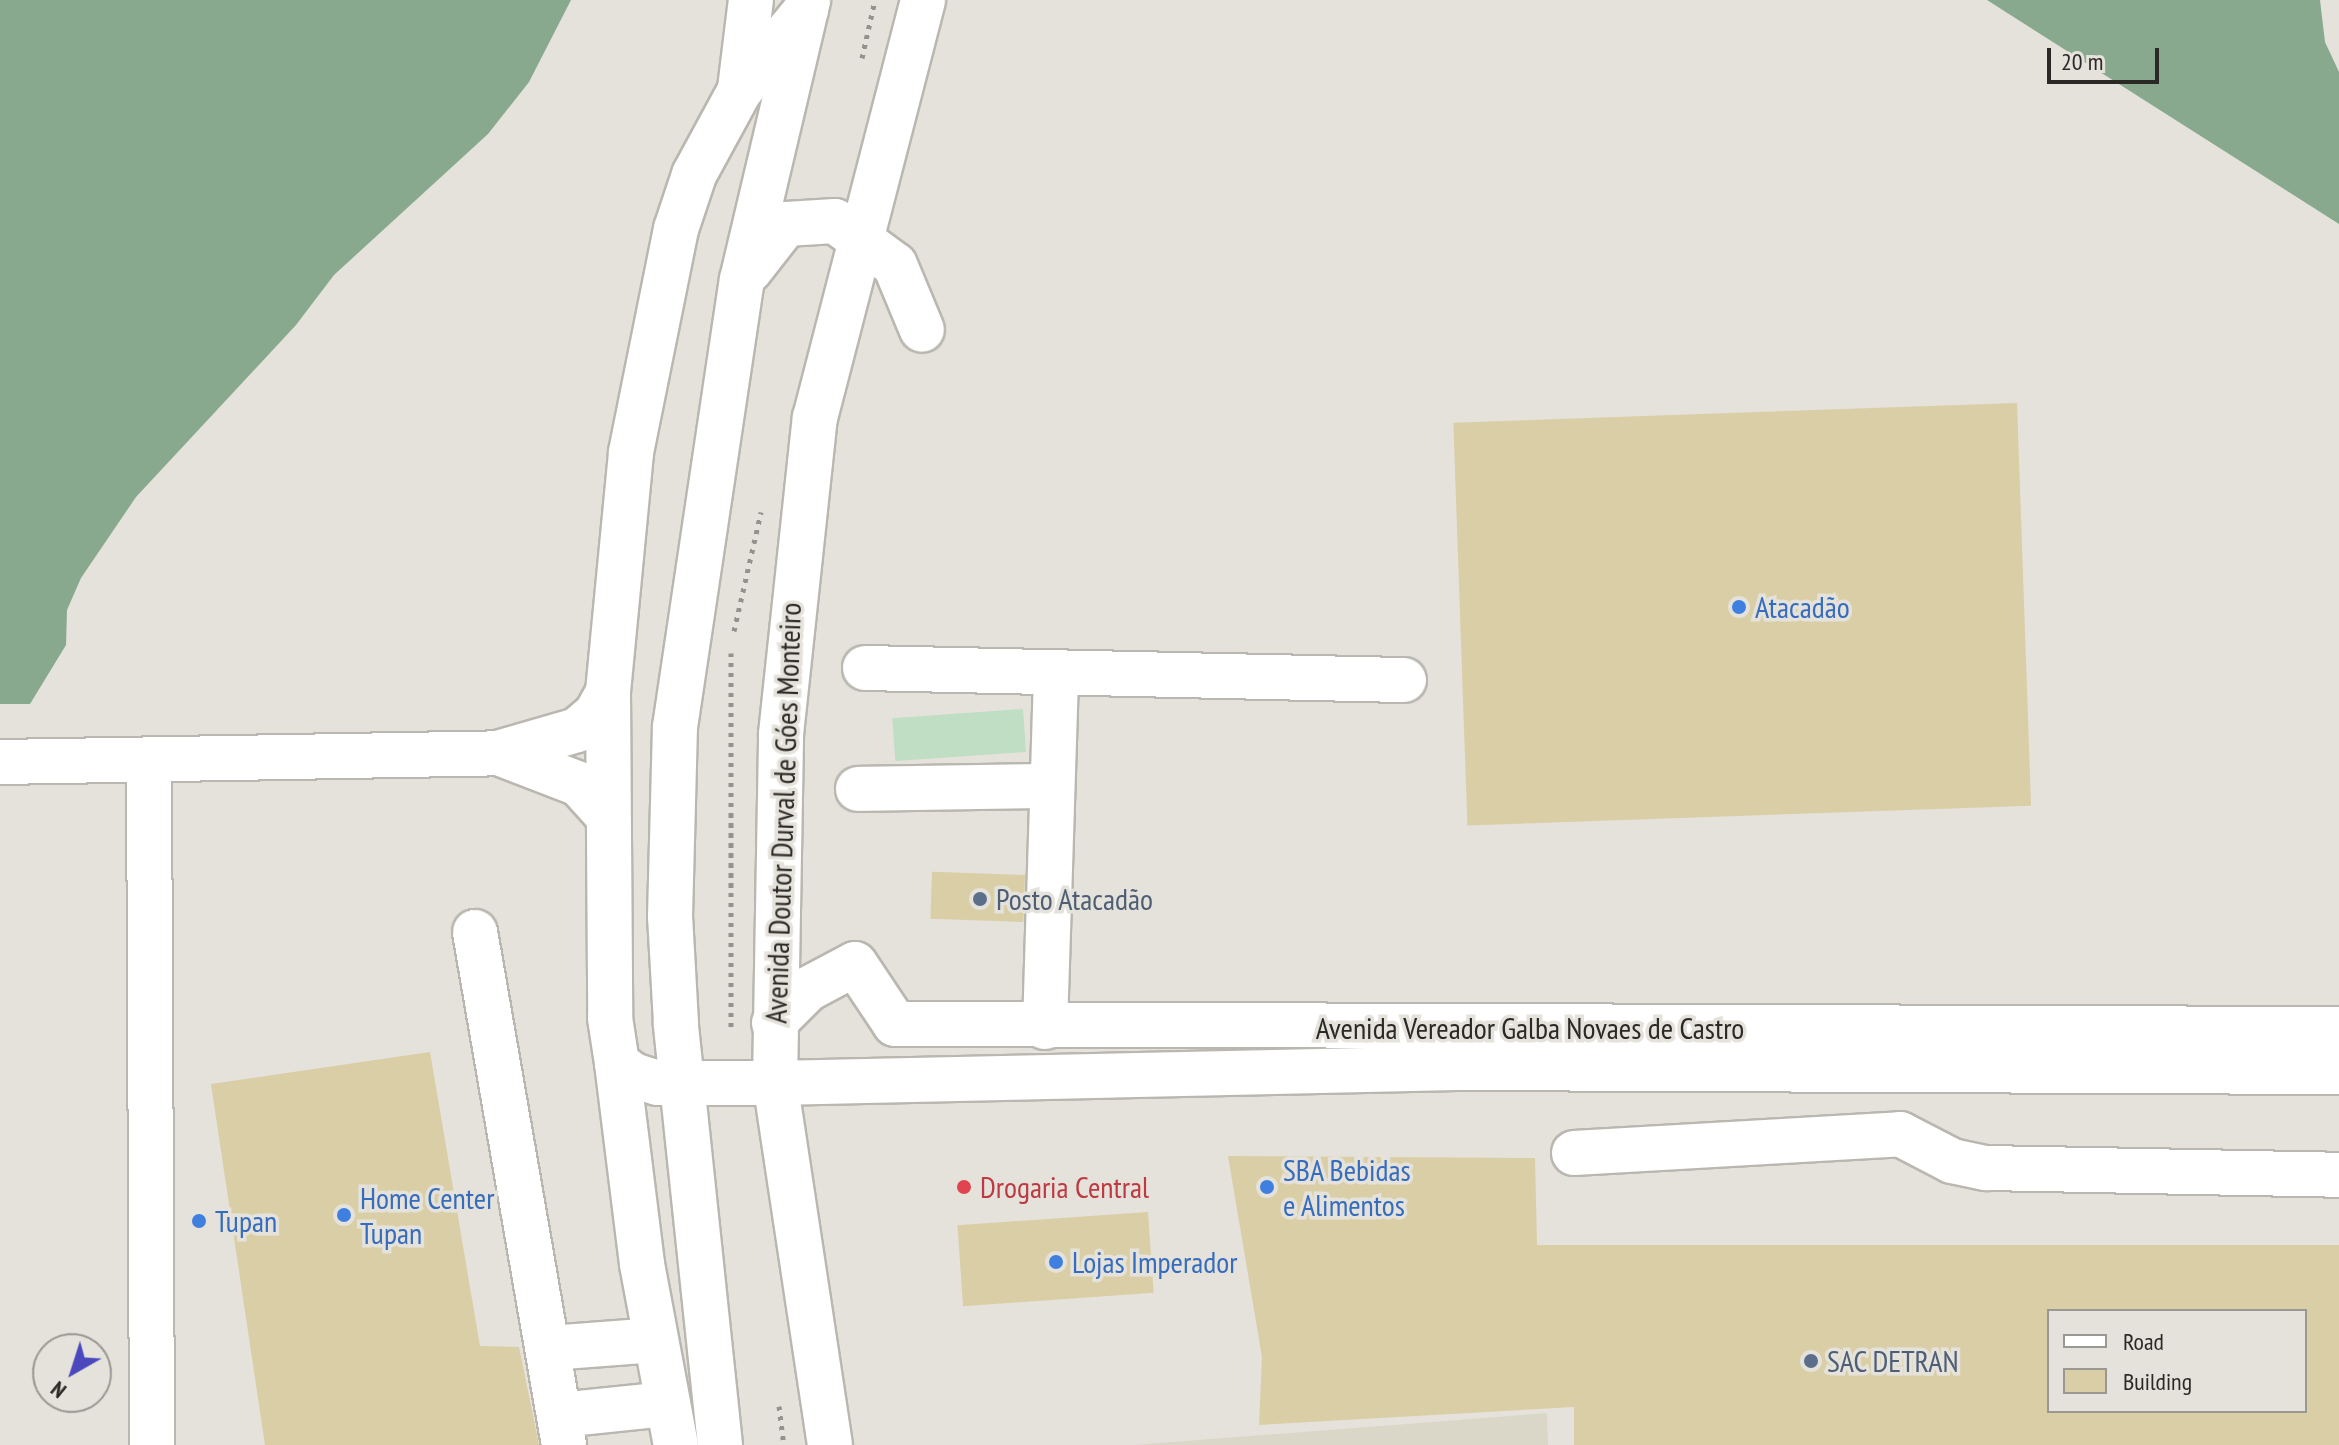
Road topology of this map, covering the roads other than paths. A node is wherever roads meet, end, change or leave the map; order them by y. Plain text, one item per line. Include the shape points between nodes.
1 (751, 0) edge
2 (923, 0) edge
3 (807, 5) edge
4 (739, 92) junction
5 (861, 234) junction
6 (742, 280) junction
7 (922, 330) dead end
8 (865, 668) dead end
9 (1056, 675) junction
10 (1404, 680) dead end
11 (608, 692) junction
12 (498, 753) junction
13 (0, 762) edge
14 (149, 762) junction
15 (1052, 786) junction
16 (858, 789) dead end
17 (608, 816) junction
18 (475, 932) dead end
19 (774, 1023) junction
20 (1045, 1027) junction
21 (2339, 1029) edge
22 (617, 1063) junction
23 (2339, 1072) edge
24 (685, 1082) junction
25 (775, 1083) junction
26 (1574, 1153) dead end
27 (2339, 1175) edge
28 (656, 1340) junction
29 (550, 1348) junction
30 (672, 1425) edge
31 (562, 1430) edge
32 (152, 1445) edge
33 (720, 1445) edge
34 (830, 1445) edge

1 - 4 main road
2 - 5 main road, Avenida Doutor Durval de Góes Monteiro
3 - 4 main road
3 - 6 main road
4 - 11 main road via 694,175 676,229 631,453
5 - 6 main road via 835,221 786,224
5 - 7 main road via 895,265
5 - 19 main road, Avenida Doutor Durval de Góes Monteiro via 815,418 792,593 781,734
6 - 24 main road via 675,727 670,917
8 - 9 main road
9 - 10 main road
9 - 15 main road
11 - 12 main road via 596,714 577,730
11 - 17 main road
12 - 14 main road
12 - 17 main road via 579,784
13 - 14 main road
14 - 32 main road
15 - 16 main road
15 - 20 main road
17 - 22 main road via 610,1018
18 - 29 main road
19 - 20 main road, Avenida Vereador Galba Novaes de Castro via 808,989 855,964 895,1024
19 - 25 main road, Avenida Doutor Durval de Góes Monteiro
20 - 21 main road, Avenida Vereador Galba Novaes de Castro
22 - 24 main road via 643,1081
22 - 28 main road
23 - 25 main road, Avenida Vereador Galba Novaes de Castro via 1457,1068
24 - 25 main road, Avenida Vereador Galba Novaes de Castro
24 - 33 main road
25 - 34 main road, Avenida Doutor Durval de Góes Monteiro
26 - 27 main road via 1900,1134 1952,1161 1986,1168
28 - 29 main road
28 - 30 main road
29 - 31 main road
30 - 31 main road

